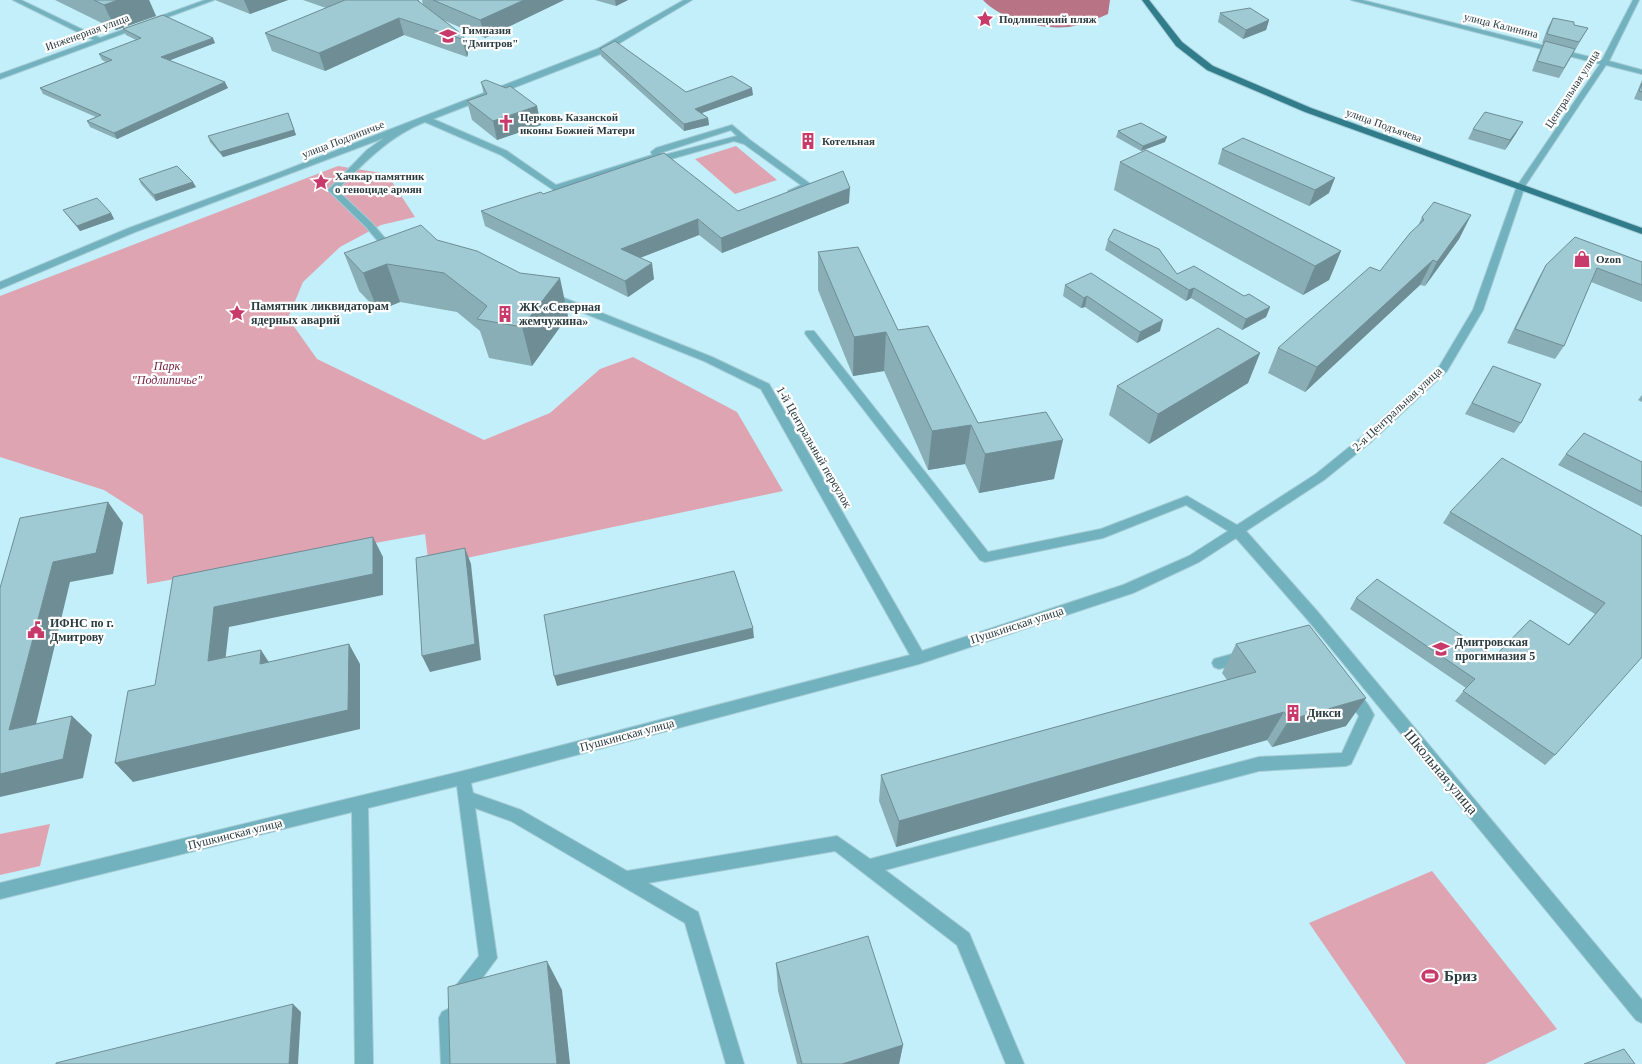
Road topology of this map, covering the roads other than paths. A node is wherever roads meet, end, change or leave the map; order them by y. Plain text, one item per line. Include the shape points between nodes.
1 (16, 0) edge
2 (211, 0) edge
3 (689, 0) edge
4 (1145, 0) edge
5 (1354, 0) edge
6 (1636, 0) edge
7 (99, 40) junction
8 (1604, 63) junction
9 (1642, 72) edge
10 (0, 77) edge
11 (426, 119) junction
12 (403, 128) junction
13 (747, 142) junction
14 (657, 156) junction
15 (1521, 186) junction
16 (782, 196) edge
17 (1642, 231) edge
18 (402, 248) edge
19 (0, 286) edge
20 (536, 290) edge
21 (810, 333) dead end
22 (1238, 531) junction
23 (1312, 615) junction
24 (1308, 632) edge
25 (1260, 653) edge
26 (919, 658) junction
27 (1219, 663) dead end
28 (1343, 685) edge
29 (463, 778) junction
30 (466, 798) junction
31 (360, 804) junction
32 (868, 867) junction
33 (626, 879) junction
34 (0, 891) edge
35 (1642, 1014) edge
36 (364, 1064) edge
37 (450, 1064) edge
38 (735, 1064) edge
39 (1015, 1064) edge

1 - 7 street
2 - 7 street, Инженерная улица
3 - 11 street, улица Подлипичье via 600,51
4 - 15 main road, улица Подъячева via 1179,44 1210,68 1308,110
5 - 8 street, улица Калинина
6 - 8 street, Центральная улица
7 - 10 street, Инженерная улица
8 - 9 street, улица Калинина
8 - 15 street, Центральная улица
11 - 12 street, улица Подлипичье
11 - 14 street via 504,153 553,188
12 - 18 street via 370,152 332,190 386,244
12 - 19 street, улица Подлипичье via 132,230
13 - 14 street via 734,138 664,158
13 - 14 street via 732,127 659,150 655,152
13 - 16 street via 806,184 802,189
15 - 17 main road, улица Подъячева
15 - 22 street, 2-я Центральная улица via 1478,310 1443,369 1320,477
20 - 26 street, 1-й Центральный переулок via 708,359 765,387
21 - 22 street, Школьная улица via 985,557 1103,534 1187,500
22 - 23 street, Школьная улица
22 - 26 street, Пушкинская улица via 1194,559 1128,589
23 - 24 street
23 - 35 street, Школьная улица
25 - 27 street
26 - 29 street, Пушкинская улица
28 - 32 street via 1367,715 1346,759 1259,764
29 - 30 street
29 - 31 street, Пушкинская улица
30 - 33 street via 516,815
30 - 37 street via 488,958 448,1009
31 - 34 street, Пушкинская улица
31 - 36 street
32 - 33 street via 837,843
32 - 39 street via 963,939
33 - 38 street via 692,918

